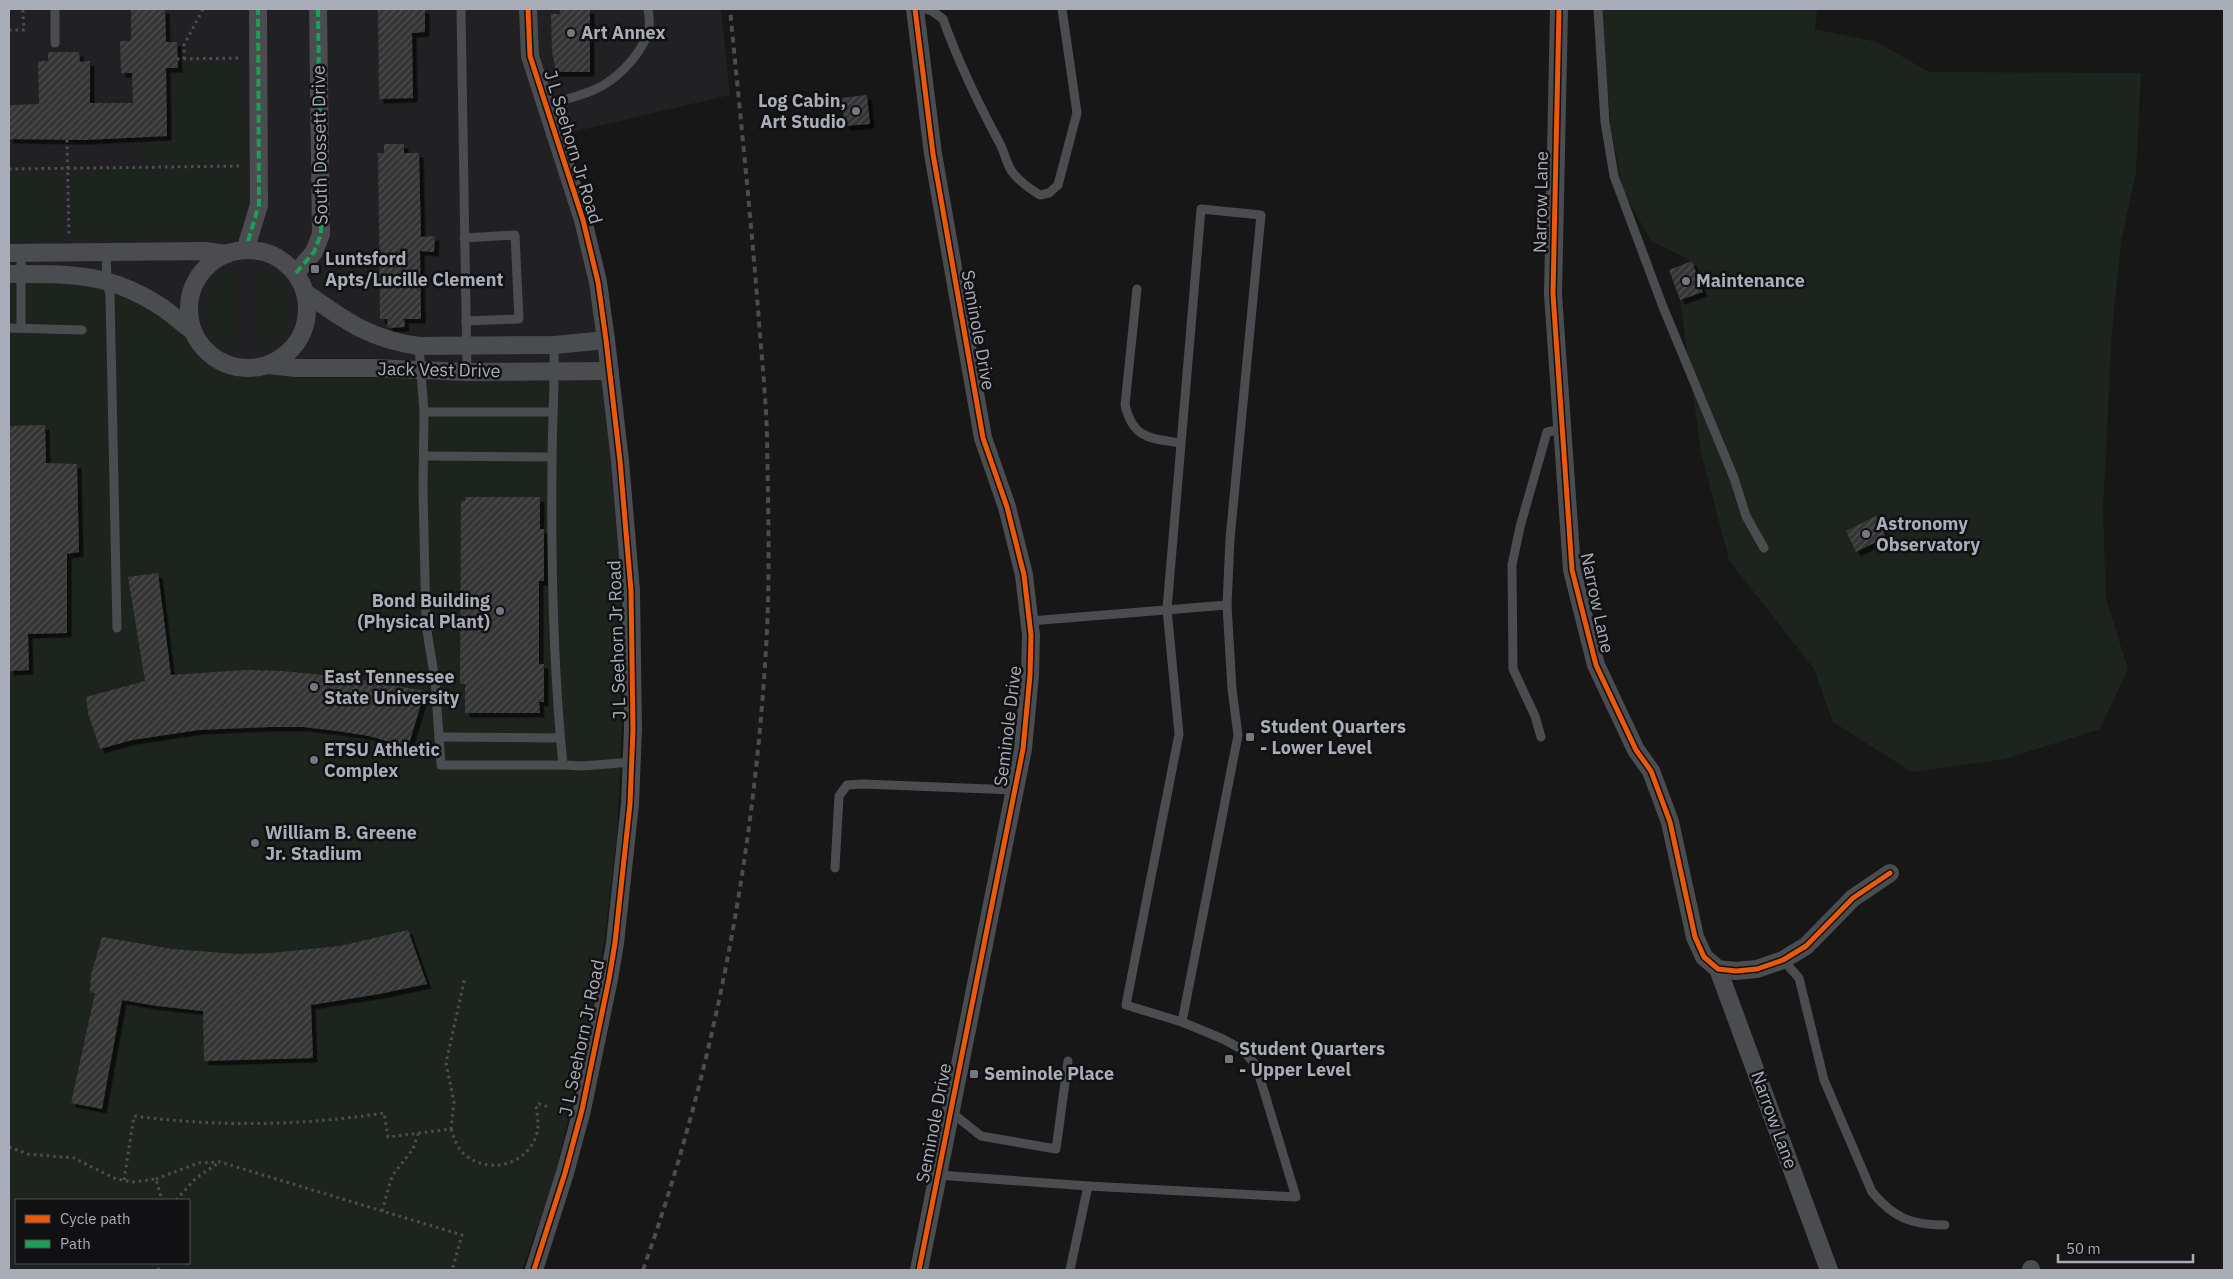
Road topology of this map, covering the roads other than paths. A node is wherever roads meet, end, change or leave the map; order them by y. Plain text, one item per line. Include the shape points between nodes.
1 (55, 9) edge
2 (258, 9) edge
3 (318, 9) edge
4 (461, 9) edge
5 (528, 9) edge
6 (648, 9) edge
7 (915, 9) edge
8 (924, 9) edge
9 (1062, 9) edge
10 (1559, 9) edge
11 (1598, 9) edge
12 (55, 43) dead end
13 (546, 105) junction
14 (464, 238) junction
15 (248, 241) dead end
16 (106, 252) junction
17 (15, 253) edge
18 (227, 254) junction
19 (15, 274) edge
20 (296, 274) junction
21 (107, 281) junction
22 (1137, 289) dead end
23 (306, 293) junction
24 (466, 321) junction
25 (9, 328) edge
26 (21, 328) junction
27 (82, 330) dead end
28 (193, 331) junction
29 (606, 340) junction
30 (554, 345) junction
31 (419, 346) junction
32 (466, 346) junction
33 (269, 365) junction
34 (420, 371) junction
35 (554, 371) junction
36 (610, 371) junction
37 (466, 372) junction
38 (424, 412) junction
39 (553, 412) junction
40 (1562, 429) junction
41 (1180, 443) junction
42 (424, 456) junction
43 (552, 457) junction
44 (1764, 548) dead end
45 (1227, 605) junction
46 (1167, 609) junction
47 (1030, 621) junction
48 (117, 628) dead end
49 (439, 737) junction
50 (1541, 737) dead end
51 (560, 738) junction
52 (633, 762) junction
53 (563, 765) junction
54 (1014, 790) junction
55 (834, 868) dead end
56 (1890, 873) dead end
57 (1783, 960) junction
58 (1718, 969) junction
59 (1182, 1022) junction
60 (1068, 1061) dead end
61 (951, 1112) junction
62 (938, 1175) junction
63 (1088, 1186) junction
64 (1945, 1225) dead end
65 (534, 1270) edge
66 (919, 1270) edge
67 (1070, 1270) edge
68 (1829, 1270) edge

1 - 12 lane
2 - 15 street via 259,205
3 - 20 street, South Dossett Drive via 321,234 314,252
4 - 14 lane
5 - 13 street, J L Seehorn Jr Road via 530,56
6 - 13 lane via 649,28 644,42 613,80 580,95
7 - 47 street, Seminole Drive via 933,154 983,438 1018,548
8 - 9 lane via 942,19 1013,173 1040,194 1049,193 1058,185 1077,113
10 - 40 street, Narrow Lane via 1553,294
11 - 44 lane via 1605,122 1614,176 1663,307 1734,478 1746,516
13 - 29 street, J L Seehorn Jr Road via 583,220 598,282
14 - 24 lane
14 - 24 lane via 516,235 519,319
16 - 17 street
16 - 18 street via 205,251
16 - 21 lane
17 - 19 lane
18 - 20 street via 248,251 269,254
18 - 28 street via 200,276 192,292 189,309
19 - 21 street via 68,274
19 - 26 lane
20 - 23 street
21 - 28 street via 147,298
21 - 48 lane via 110,296
22 - 41 lane via 1125,404 1128,420 1141,434
23 - 31 street, Jack Vest Drive via 352,326 390,340
23 - 33 street via 307,315 301,336 288,354
24 - 32 lane
25 - 26 lane
26 - 27 lane
28 - 33 street via 214,358 231,366
29 - 30 street, Jack Vest Drive
29 - 36 street, J L Seehorn Jr Road
30 - 32 street, Jack Vest Drive
30 - 35 lane
31 - 32 street, Jack Vest Drive
31 - 34 lane
32 - 37 lane
33 - 34 street, Jack Vest Drive
34 - 37 street, Jack Vest Drive
34 - 38 lane
35 - 36 street, Jack Vest Drive
35 - 37 street, Jack Vest Drive
35 - 39 lane
36 - 52 street, J L Seehorn Jr Road via 631,591
38 - 39 lane
38 - 42 lane
39 - 43 lane
40 - 50 lane via 1547,432 1512,565 1513,670 1535,716
40 - 58 street, Narrow Lane via 1572,570 1596,665 1636,750 1651,771 1670,822 1695,937 1704,957
41 - 45 lane via 1201,209 1262,215 1230,539
41 - 46 lane
42 - 43 lane
42 - 49 lane via 426,625 435,680
43 - 51 lane
45 - 46 lane
45 - 59 lane via 1238,735
46 - 47 lane
46 - 59 lane via 1179,734 1126,1005
47 - 54 street, Seminole Drive via 1028,711
49 - 51 lane
49 - 53 lane via 441,765
51 - 53 lane
52 - 53 lane
52 - 65 street, J L Seehorn Jr Road via 615,943 599,1033 565,1173
54 - 55 lane via 847,785 838,796
54 - 61 street, Seminole Drive
56 - 57 street via 1853,898 1806,946
57 - 58 street via 1757,969
57 - 64 lane via 1799,978 1824,1080 1872,1192 1900,1217 1921,1225
58 - 68 street, Narrow Lane
59 - 63 lane via 1241,1049 1256,1065 1296,1197
60 - 61 lane via 1056,1149 981,1136
61 - 62 street, Seminole Drive
62 - 63 lane
62 - 66 street, Seminole Drive
63 - 67 lane

